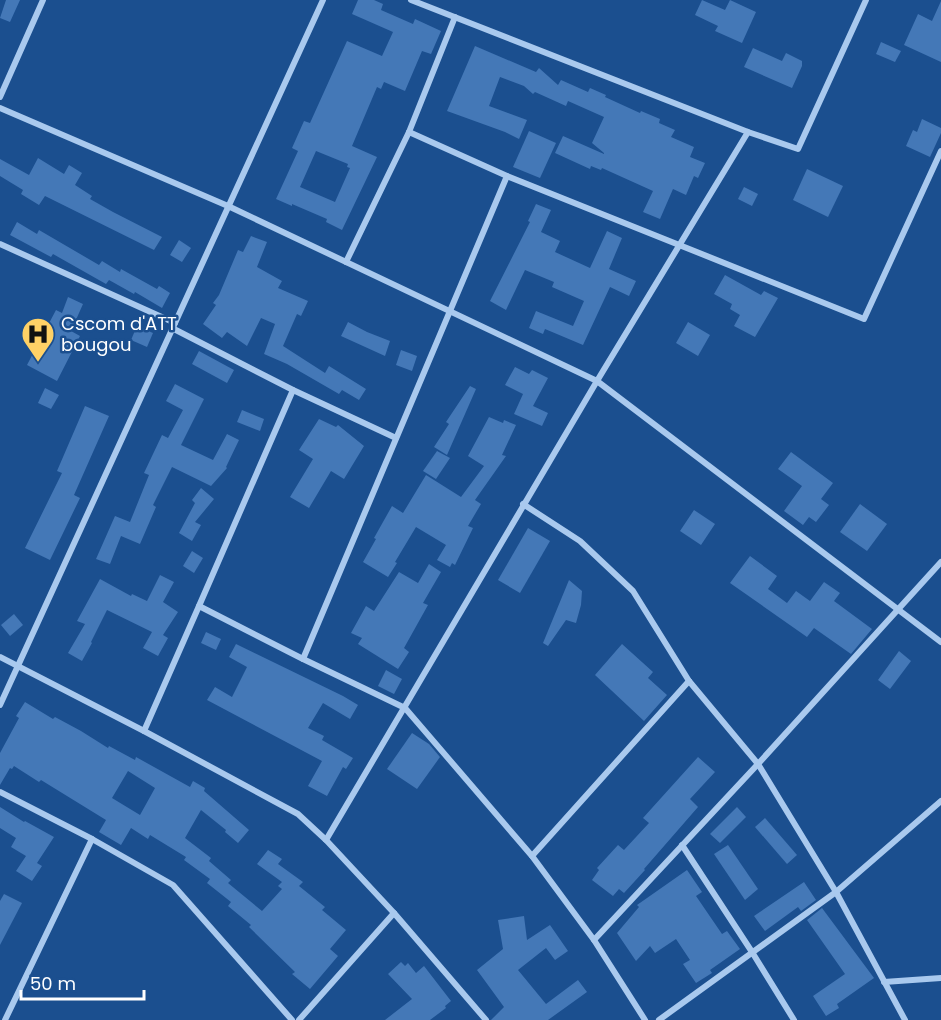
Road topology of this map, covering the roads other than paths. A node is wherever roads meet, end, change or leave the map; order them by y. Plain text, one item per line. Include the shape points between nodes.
1 (43, 0) edge
2 (323, 0) edge
3 (411, 0) edge
4 (866, 0) edge
5 (454, 17) junction
6 (0, 97) edge
7 (0, 108) edge
8 (409, 132) junction
9 (748, 132) junction
10 (941, 151) edge
11 (507, 176) junction
12 (228, 206) junction
13 (0, 244) edge
14 (679, 244) junction
15 (346, 262) junction
16 (450, 311) junction
17 (173, 326) junction
18 (597, 381) junction
19 (293, 390) junction
20 (396, 438) junction
21 (523, 504) junction
22 (941, 562) edge
23 (199, 606) junction
24 (898, 609) junction
25 (941, 642) edge
26 (0, 657) edge
27 (303, 659) junction
28 (17, 666) junction
29 (689, 681) junction
30 (0, 705) edge
31 (405, 708) junction
32 (144, 731) junction
33 (758, 764) junction
34 (0, 792) edge
35 (941, 801) edge
36 (92, 839) junction
37 (326, 840) junction
38 (682, 845) junction
39 (532, 856) junction
40 (836, 892) junction
41 (394, 913) junction
42 (594, 940) junction
43 (753, 952) junction
44 (941, 978) edge
45 (884, 982) junction
46 (5, 1020) edge
47 (292, 1020) edge
48 (299, 1020) edge
49 (486, 1020) edge
50 (645, 1020) edge
51 (659, 1020) edge
52 (794, 1020) edge
53 (905, 1020) edge

1 - 6 street
2 - 12 street
3 - 5 street
4 - 9 street via 798,149
5 - 8 street
5 - 9 street
7 - 12 street
8 - 11 street
8 - 15 street
9 - 14 street
10 - 14 street via 864,319
11 - 14 street
11 - 16 street
12 - 15 street
12 - 17 street
13 - 17 street
14 - 18 street
15 - 16 street
16 - 18 street
16 - 20 street
17 - 19 street
17 - 28 street
18 - 21 street
18 - 24 street
19 - 20 street
19 - 23 street
20 - 27 street
21 - 29 street via 580,541 633,591
21 - 31 street
22 - 24 street
23 - 27 street
23 - 32 street
24 - 25 street
24 - 33 street
26 - 28 street
27 - 31 street
28 - 30 street
28 - 32 street
29 - 33 street
29 - 39 street
31 - 37 street
31 - 39 street
32 - 37 street via 298,814
33 - 38 street
33 - 40 street
34 - 36 street
35 - 40 street
36 - 46 street
36 - 47 street via 173,885
37 - 41 street
38 - 42 street
38 - 43 street
39 - 42 street
40 - 43 street
40 - 45 street
41 - 48 street
41 - 49 street
42 - 50 street
43 - 51 street
43 - 52 street
44 - 45 street
45 - 53 street

